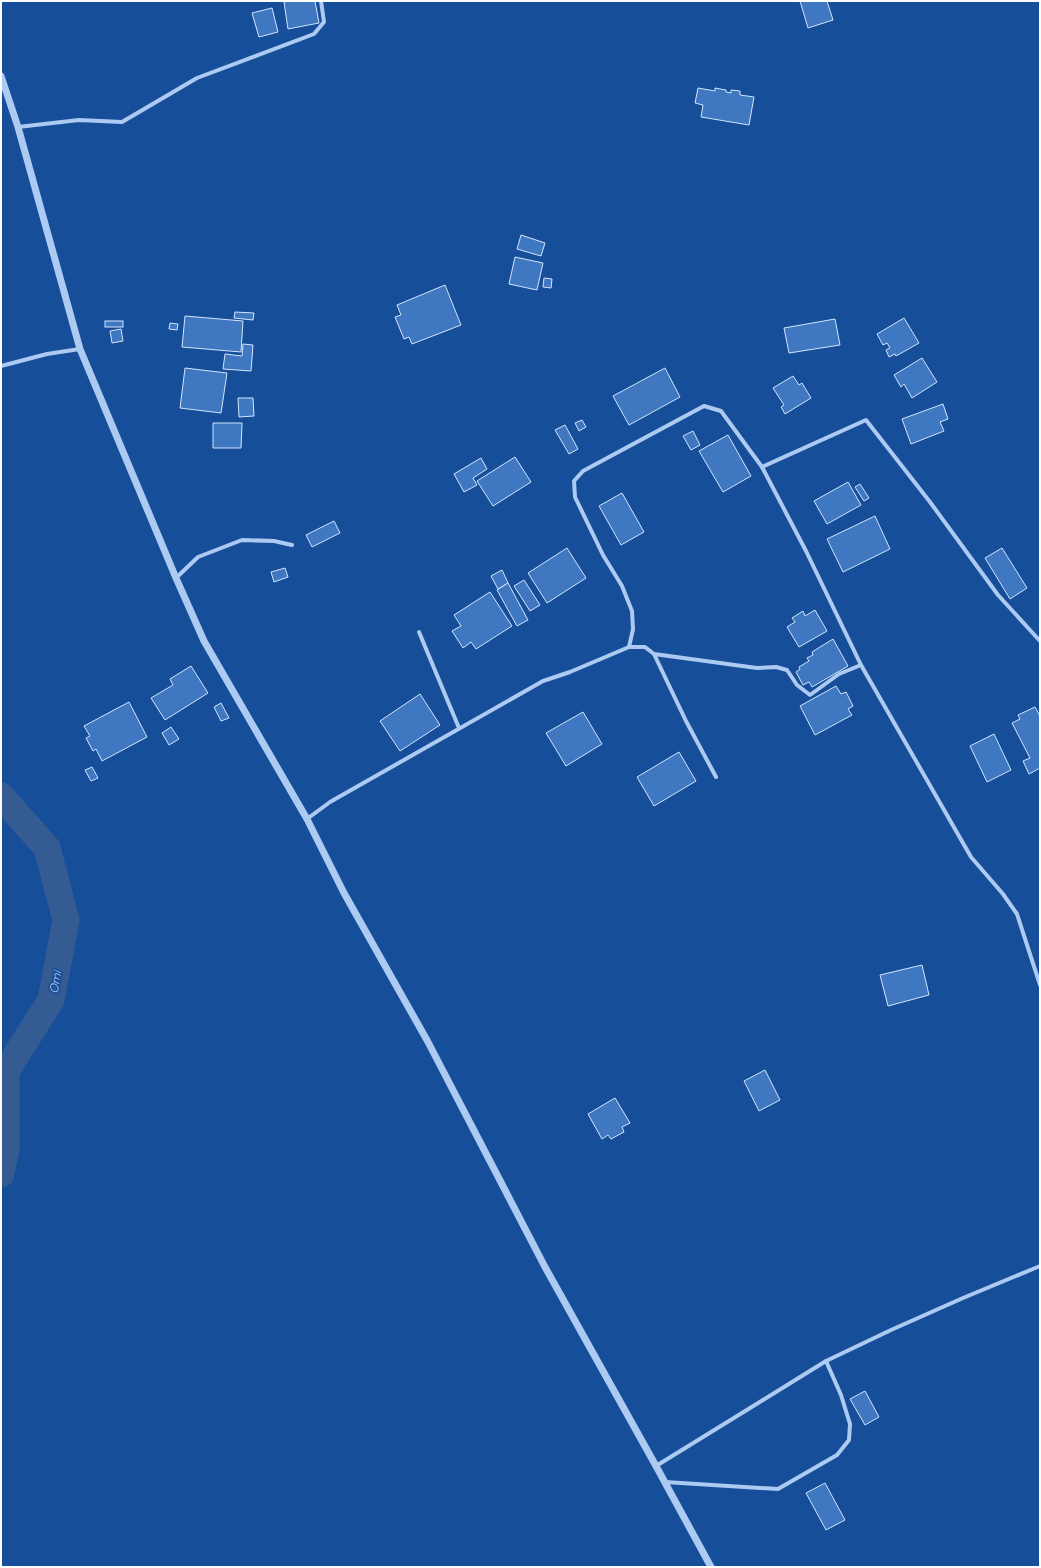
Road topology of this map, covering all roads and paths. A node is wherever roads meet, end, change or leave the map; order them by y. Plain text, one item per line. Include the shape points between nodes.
1 (321, 1) edge
2 (1, 76) edge
3 (18, 127) junction
4 (80, 349) junction
5 (1, 366) edge
6 (762, 467) junction
7 (292, 545) dead end
8 (176, 578) junction
9 (419, 632) dead end
10 (1040, 641) edge
11 (629, 647) junction
12 (654, 654) junction
13 (861, 665) junction
14 (459, 728) junction
15 (716, 777) dead end
16 (307, 820) junction
17 (1040, 985) edge
18 (1040, 1266) edge
19 (826, 1361) junction
20 (656, 1466) junction
21 (665, 1482) junction
22 (711, 1567) edge

1 - 3 street via 324,22 314,34 197,78 122,122 79,120
2 - 3 street
3 - 4 street
4 - 5 street via 47,354
4 - 8 street
6 - 10 street via 866,420 998,595
6 - 11 street via 721,411 704,406 583,471 574,481 575,497 603,555 622,586 632,611 633,629
6 - 13 street
7 - 8 street via 274,541 242,540 198,557
8 - 16 street via 204,641
9 - 14 street
11 - 12 street via 645,647
11 - 14 street via 543,681
12 - 13 street via 757,668 776,667 787,670 797,685 810,695 839,674
12 - 15 street
13 - 17 street via 971,857 1017,914
14 - 16 street via 330,802
16 - 20 street via 344,893 428,1042 545,1267
18 - 19 street via 905,1323
19 - 20 street
19 - 21 street via 850,1424 849,1440 837,1455 778,1489
20 - 21 street
21 - 22 street

